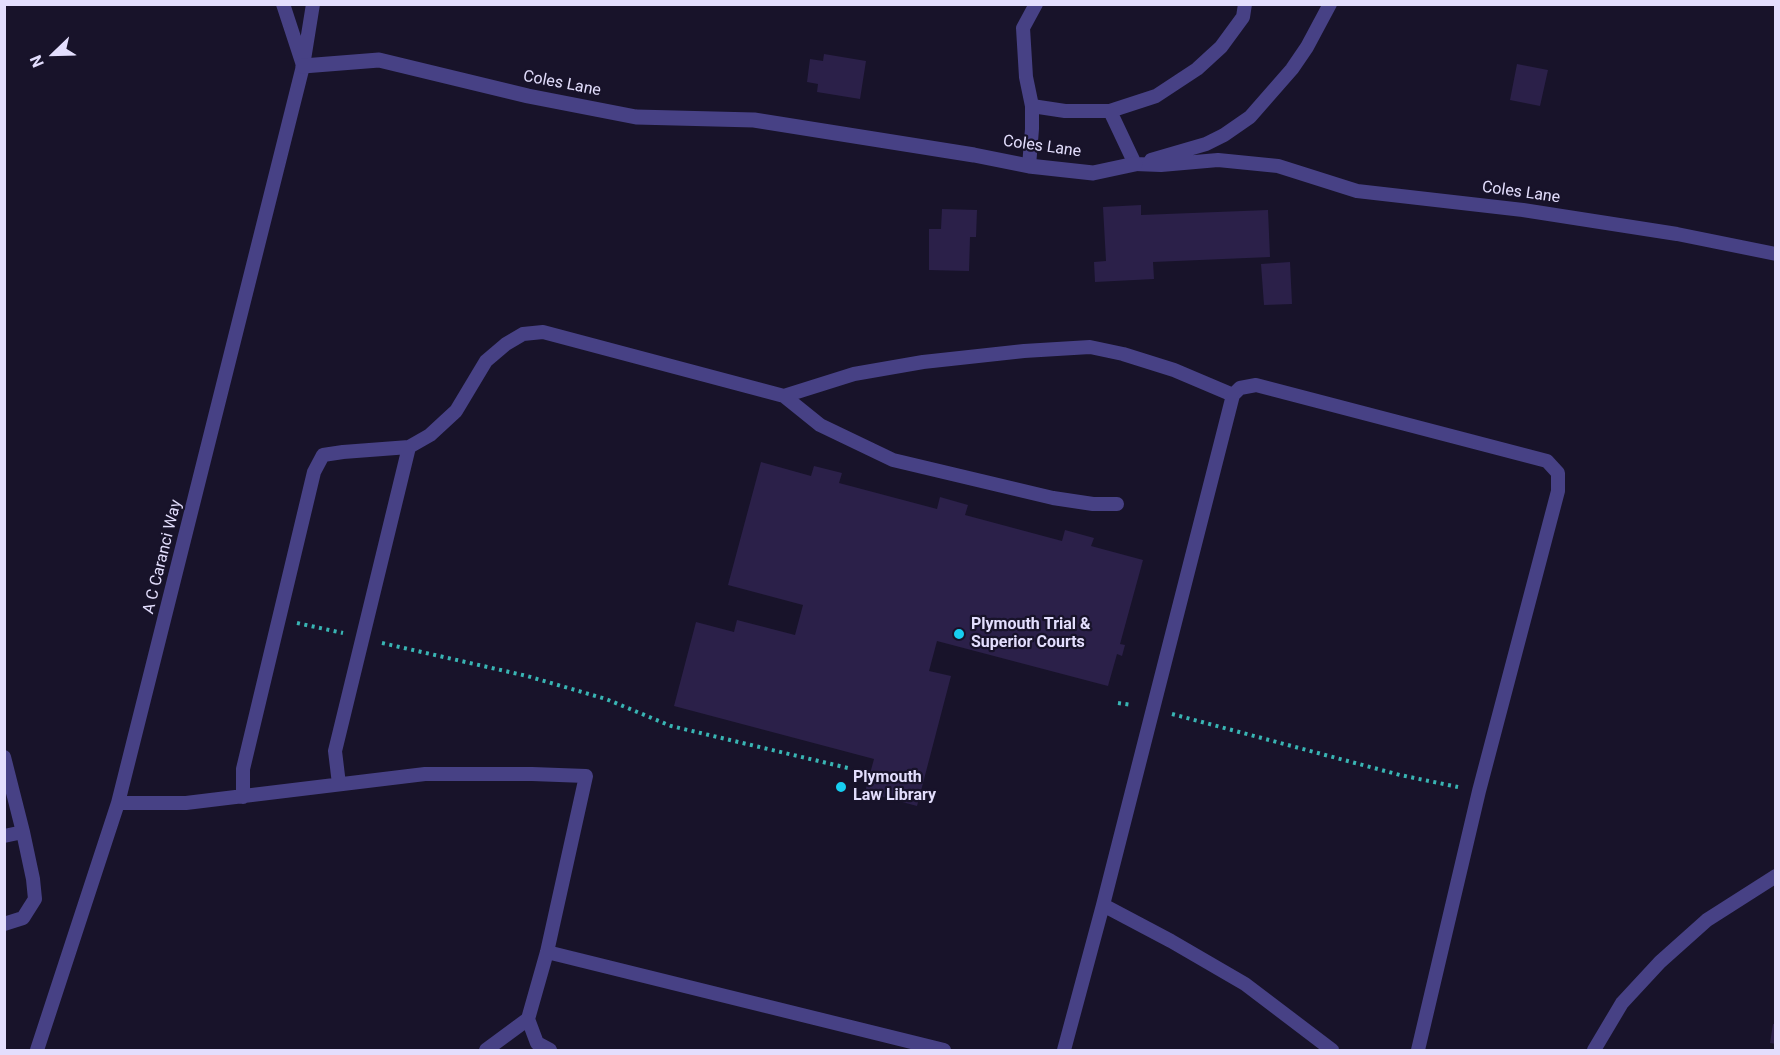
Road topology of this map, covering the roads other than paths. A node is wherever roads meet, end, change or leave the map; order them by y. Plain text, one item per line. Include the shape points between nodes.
1 (283, 4) edge
2 (312, 4) edge
3 (1036, 4) edge
4 (1245, 4) edge
5 (1330, 4) edge
6 (303, 66) junction
7 (1032, 106) junction
8 (1110, 111) junction
9 (1135, 164) junction
10 (1029, 166) junction
11 (1776, 254) edge
12 (1233, 395) junction
13 (784, 396) junction
14 (409, 447) junction
15 (1117, 504) dead end
16 (4, 757) edge
17 (339, 784) junction
18 (243, 797) junction
19 (118, 803) junction
20 (23, 832) junction
21 (4, 836) edge
22 (1776, 876) edge
23 (1103, 905) junction
24 (4, 924) edge
25 (547, 952) junction
26 (528, 1019) junction
27 (37, 1050) edge
28 (486, 1050) edge
29 (550, 1050) edge
30 (944, 1050) edge
31 (1064, 1050) edge
32 (1332, 1050) edge
33 (1418, 1050) edge
34 (1594, 1050) edge

1 - 6 lane
2 - 6 lane, A C Caranci Way
3 - 7 lane via 1023,28
4 - 8 lane via 1244,17 1221,47 1197,69 1156,96
5 - 9 lane via 1292,69 1250,117 1206,144
6 - 10 street, Coles Lane via 379,60 636,117 754,120
6 - 19 lane, A C Caranci Way
7 - 8 lane
7 - 10 lane
8 - 9 lane
9 - 10 street, Coles Lane via 1093,173
9 - 11 lane, Coles Lane via 1218,160 1278,166 1357,191 1523,210
12 - 13 lane via 1174,370 1090,347 923,362 854,374
12 - 23 lane
12 - 33 lane via 1240,388 1256,385 1547,461 1558,473 1558,491 1479,791
13 - 14 lane via 543,332 523,334 486,362 456,411 430,435
13 - 15 lane via 820,424 893,460 1053,498
14 - 17 lane via 335,751
14 - 18 lane via 323,455 314,471 243,769
16 - 20 lane
17 - 18 lane
17 - 25 lane via 425,774 586,776
18 - 19 lane via 186,803
19 - 27 lane, A C Caranci Way
20 - 21 lane
20 - 24 lane via 35,899 23,918
22 - 34 lane via 1707,920 1660,962 1622,1003
23 - 31 lane
23 - 32 lane via 1245,984
25 - 26 lane
25 - 30 lane
26 - 28 lane
26 - 29 lane via 537,1043

